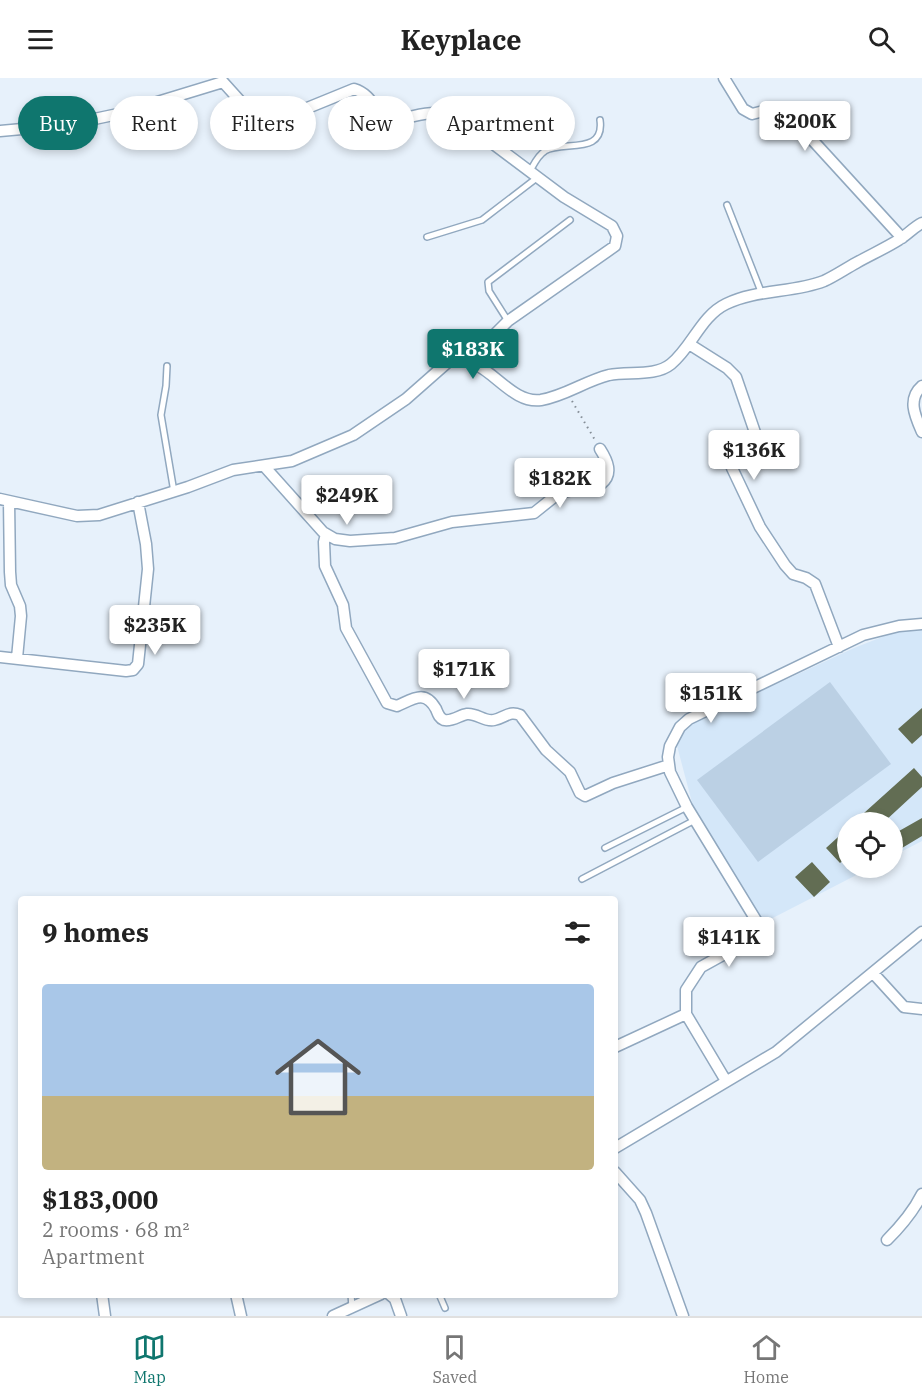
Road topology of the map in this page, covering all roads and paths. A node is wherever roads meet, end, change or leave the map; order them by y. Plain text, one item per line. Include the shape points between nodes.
1 (724, 78) edge
2 (222, 80) edge
3 (600, 120) dead end
4 (0, 131) edge
5 (535, 173) junction
6 (727, 206) dead end
7 (570, 220) dead end
8 (921, 227) edge
9 (427, 237) dead end
10 (902, 238) junction
11 (762, 294) junction
12 (508, 321) junction
13 (689, 344) junction
14 (167, 366) dead end
15 (479, 366) junction
16 (922, 386) edge
17 (568, 393) junction
18 (922, 432) edge
19 (600, 449) joint
20 (264, 466) junction
21 (174, 492) junction
22 (5, 500) edge
23 (138, 502) junction
24 (326, 534) junction
25 (922, 624) edge
26 (839, 647) junction
27 (0, 657) edge
28 (17, 658) junction
29 (669, 765) junction
30 (687, 807) junction
31 (695, 820) junction
32 (605, 848) dead end
33 (582, 879) dead end
34 (922, 932) edge
35 (873, 973) junction
36 (922, 1009) edge
37 (686, 1014) junction
38 (618, 1046) edge
39 (726, 1080) junction
40 (618, 1146) edge
41 (618, 1176) edge
42 (922, 1194) edge
43 (886, 1240) dead end
44 (103, 1298) edge
45 (237, 1298) edge
46 (351, 1298) edge
47 (373, 1298) edge
48 (394, 1298) edge
49 (441, 1298) edge
50 (445, 1308) dead end
51 (352, 1309) junction
52 (105, 1316) edge
53 (241, 1316) edge
54 (333, 1316) edge
55 (401, 1316) edge
56 (683, 1316) edge

1 - 10 street via 742,110 752,114 775,108 785,110
2 - 4 street via 118,114 66,125
2 - 5 street via 258,121 273,122 354,89 365,93 389,122 434,111 447,113
3 - 5 lane via 602,128 591,142 545,150 538,157
5 - 9 lane via 483,220
5 - 12 street via 564,197 612,226 618,241
6 - 11 lane
7 - 12 lane via 488,282 489,291
8 - 10 street
10 - 11 street via 823,281
11 - 13 street via 726,304 713,312
12 - 15 street via 491,338
13 - 17 street via 669,366 610,375
13 - 26 street via 727,368 739,382 760,447 755,456 732,468 760,527 785,565 793,574 814,584
14 - 21 lane via 161,415
15 - 17 street via 529,399
15 - 20 street via 470,361 448,362 406,399 353,435 292,461
16 - 18 street via 913,398
17 - 19 path
19 - 24 street via 607,460 605,481 559,493 534,513 452,522 395,538 350,541
20 - 21 street via 233,470
20 - 24 street
21 - 23 street
22 - 23 street via 77,516 99,515
22 - 28 street via 10,578 21,616
23 - 28 street via 148,569 138,664 134,670
24 - 29 street via 325,566 343,605 346,628 387,703 397,706 426,697 444,720 468,714 495,720 511,713 520,715 546,750 570,772 585,796
25 - 26 street via 863,635
26 - 29 street via 689,719 673,737
27 - 28 street
29 - 30 street
30 - 31 street
30 - 32 lane
31 - 33 lane
31 - 37 street via 759,924 748,941 697,972 686,990
34 - 35 street
35 - 36 street via 904,1007
35 - 39 street via 776,1052
37 - 38 street
37 - 39 street
39 - 40 street
41 - 56 street via 640,1200
42 - 43 street via 901,1227
44 - 52 street
45 - 53 street
46 - 51 lane
47 - 51 street
48 - 55 street
49 - 50 lane
51 - 54 street

